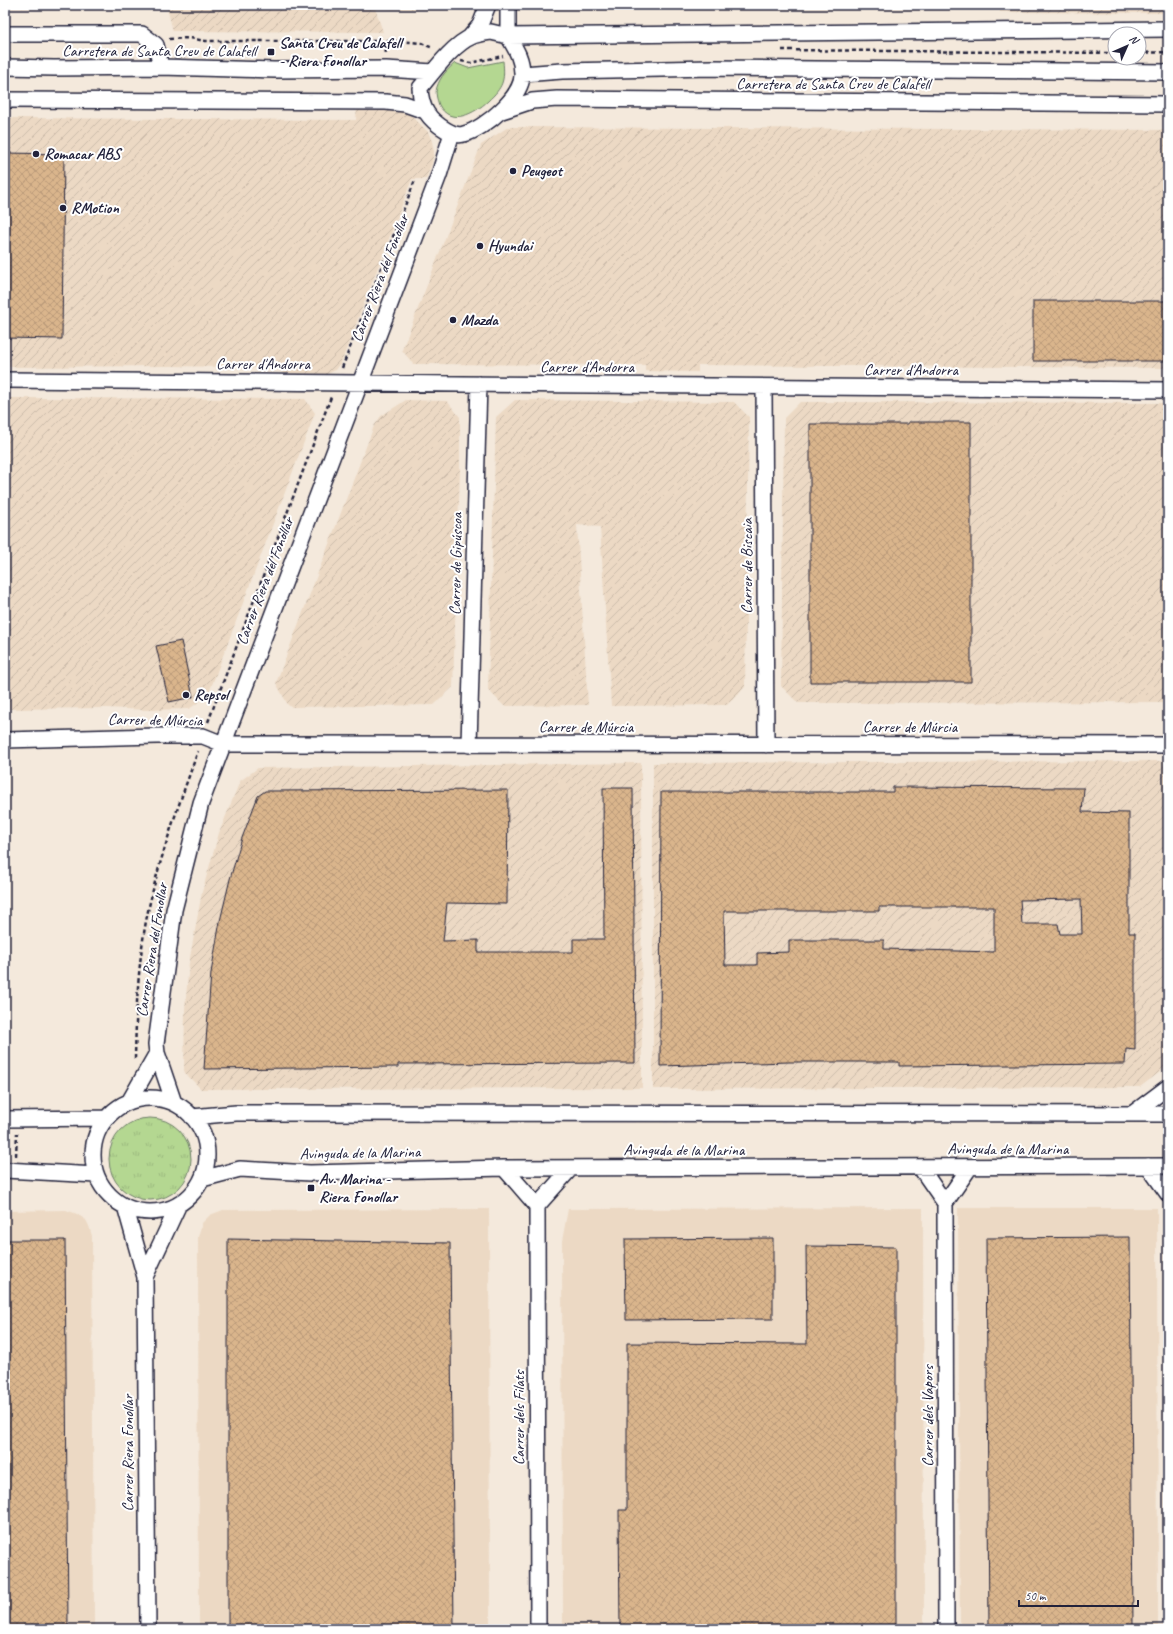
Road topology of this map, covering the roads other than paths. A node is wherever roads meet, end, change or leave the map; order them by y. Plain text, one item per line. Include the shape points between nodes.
1 (488, 5) edge
2 (508, 5) edge
3 (1168, 29) edge
4 (5, 34) edge
5 (508, 36) junction
6 (469, 38) junction
7 (5, 67) edge
8 (161, 68) junction
9 (433, 72) junction
10 (1168, 72) edge
11 (523, 74) junction
12 (5, 100) edge
13 (1168, 104) edge
14 (425, 111) junction
15 (499, 112) junction
16 (452, 133) junction
17 (5, 380) edge
18 (359, 383) junction
19 (479, 384) junction
20 (764, 386) junction
21 (1168, 390) edge
22 (5, 740) edge
23 (223, 744) junction
24 (469, 744) junction
25 (766, 745) junction
26 (1168, 745) edge
27 (157, 1053) junction
28 (1168, 1087) edge
29 (129, 1102) junction
30 (174, 1103) junction
31 (1132, 1114) junction
32 (1168, 1114) edge
33 (192, 1117) junction
34 (107, 1118) junction
35 (11, 1119) edge
36 (1148, 1166) junction
37 (1168, 1166) edge
38 (920, 1167) junction
39 (970, 1167) junction
40 (504, 1168) junction
41 (571, 1168) junction
42 (10, 1170) edge
43 (96, 1174) junction
44 (202, 1179) junction
45 (1168, 1194) edge
46 (945, 1203) junction
47 (179, 1204) junction
48 (125, 1206) junction
49 (537, 1206) junction
50 (145, 1277) junction
51 (148, 1629) edge
52 (538, 1629) edge
53 (946, 1629) edge

1 - 6 street via 480,25
2 - 5 street
3 - 5 street
4 - 8 street via 142,34 156,45
5 - 6 street via 491,32
5 - 11 street via 520,57
6 - 9 street via 453,50
7 - 8 street, Carretera de Santa Creu de Calafell
8 - 9 street, Carretera de Santa Creu de Calafell via 386,69
9 - 14 street via 420,88
10 - 11 street, Carretera de Santa Creu de Calafell via 720,68
11 - 15 street via 513,98
12 - 14 street via 386,102 405,104
13 - 15 street, Carretera de Santa Creu de Calafell via 557,99 532,101
14 - 16 street via 436,124
15 - 16 street via 479,128 462,135
16 - 18 street, Carrer Riera del Fonollar via 439,175
17 - 18 street, Carrer d'Andorra
18 - 19 street, Carrer d'Andorra
18 - 23 street, Carrer Riera del Fonollar
19 - 20 street, Carrer d'Andorra
19 - 24 street, Carrer de Gipúscoa
20 - 21 street, Carrer d'Andorra
20 - 25 street, Carrer de Biscaia
22 - 23 street, Carrer de Múrcia via 203,736
23 - 24 street, Carrer de Múrcia
23 - 27 street, Carrer Riera del Fonollar via 200,803 174,910 156,1044
24 - 25 street, Carrer de Múrcia
25 - 26 street, Carrer de Múrcia
27 - 29 street
27 - 30 street
28 - 31 street
29 - 30 street via 151,1098
29 - 34 street via 113,1111
30 - 33 street
31 - 32 street
31 - 33 street via 236,1113
33 - 44 street via 204,1136 206,1147
34 - 35 street
34 - 43 street via 99,1130 94,1145 93,1160
36 - 37 street, Avinguda de la Marina
36 - 39 street, Avinguda de la Marina
36 - 45 street
38 - 39 street, Avinguda de la Marina
38 - 41 street, Avinguda de la Marina
38 - 46 street
39 - 46 street
40 - 41 street, Avinguda de la Marina
40 - 44 street, Avinguda de la Marina via 310,1173 240,1169
40 - 49 street
41 - 49 street
42 - 43 street
43 - 48 street via 111,1196
44 - 47 street via 190,1196
46 - 53 street, Carrer dels Vapors
47 - 48 street via 166,1210 152,1212 138,1211
47 - 50 street, Carrer Riera Fonollar
48 - 50 street, Carrer Riera Fonollar
49 - 52 street, Carrer dels Filats
50 - 51 street, Carrer Riera Fonollar

